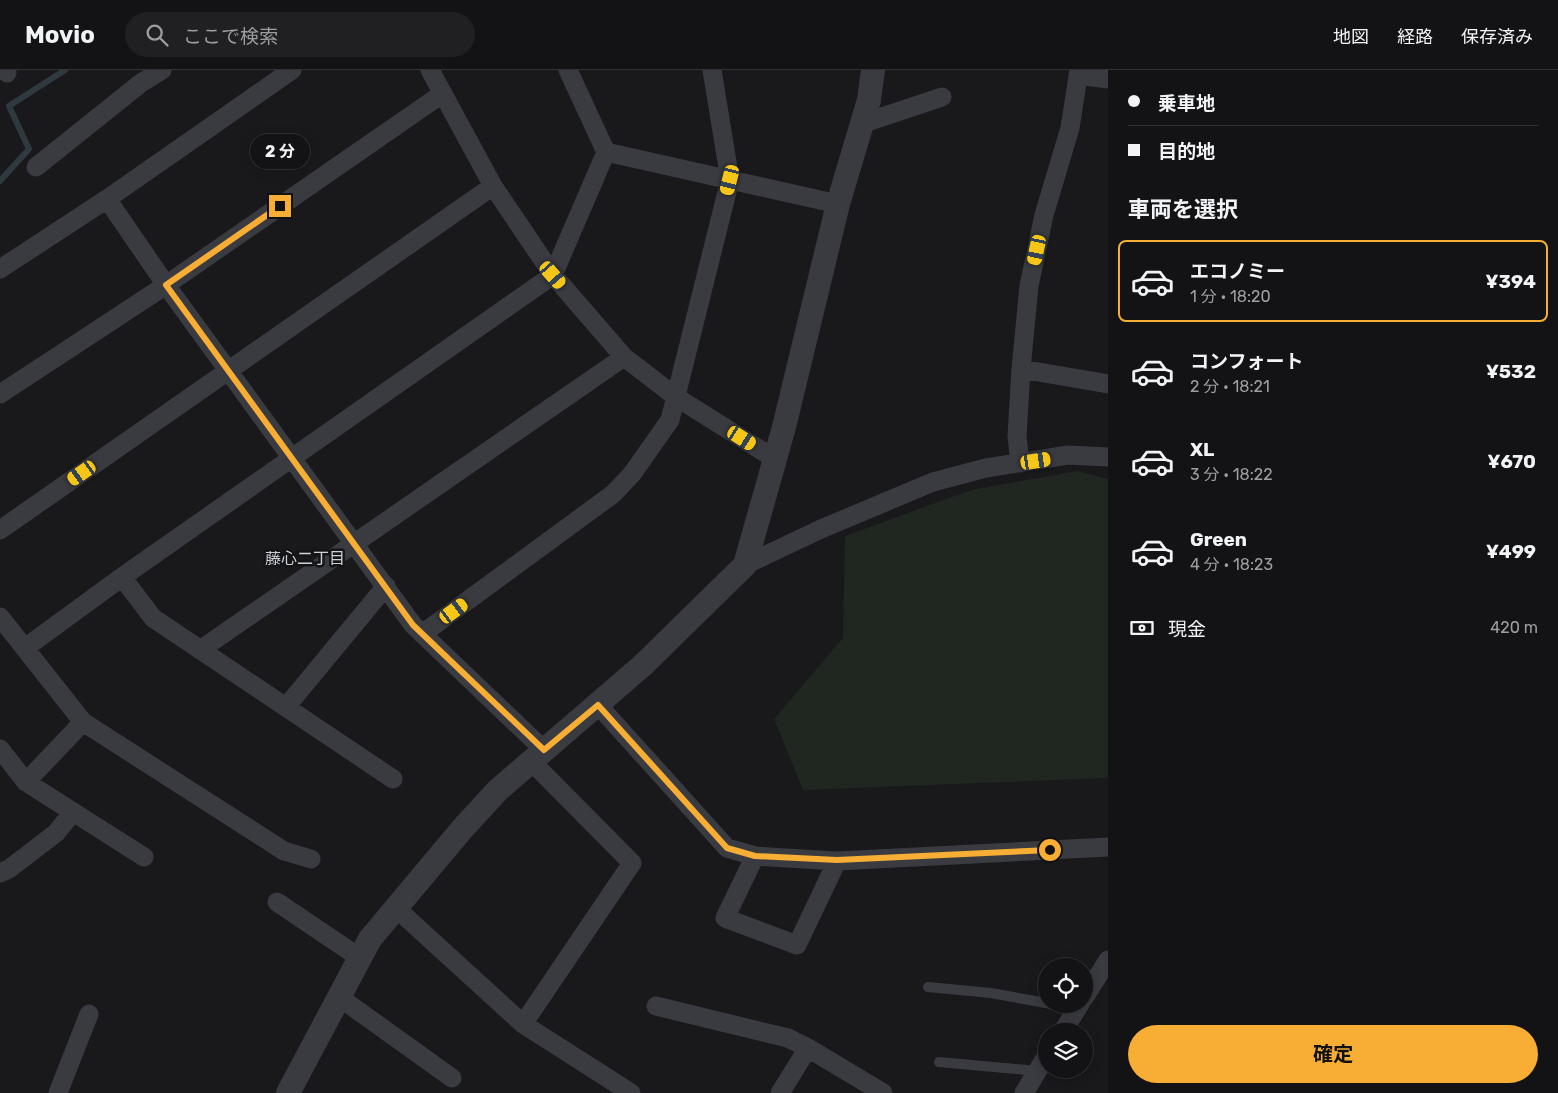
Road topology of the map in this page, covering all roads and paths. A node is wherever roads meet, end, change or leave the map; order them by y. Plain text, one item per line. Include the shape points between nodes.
1 (162, 70) edge
2 (292, 70) edge
3 (430, 70) edge
4 (568, 70) edge
5 (712, 70) edge
6 (873, 70) edge
7 (1078, 73) edge
8 (1108, 79) edge
9 (442, 94) junction
10 (942, 97) dead end
11 (862, 124) junction
12 (606, 152) junction
13 (36, 167) dead end
14 (730, 180) junction
15 (493, 186) junction
16 (107, 199) junction
17 (838, 204) junction
18 (0, 269) edge
19 (553, 275) junction
20 (166, 285) junction
21 (624, 357) junction
22 (1021, 369) junction
23 (229, 370) junction
24 (1108, 384) edge
25 (0, 394) edge
26 (676, 397) junction
27 (1108, 457) edge
28 (292, 458) junction
29 (775, 459) junction
30 (1020, 463) junction
31 (0, 530) edge
32 (356, 543) junction
33 (745, 565) junction
34 (122, 577) junction
35 (386, 586) junction
36 (0, 617) edge
37 (422, 634) junction
38 (25, 648) junction
39 (200, 650) junction
40 (598, 705) junction
41 (286, 707) junction
42 (83, 722) junction
43 (0, 749) edge
44 (537, 756) junction
45 (393, 780) dead end
46 (26, 782) junction
47 (73, 812) junction
48 (1108, 847) edge
49 (755, 856) junction
50 (144, 857) dead end
51 (311, 859) dead end
52 (837, 860) junction
53 (0, 873) edge
54 (277, 902) dead end
55 (396, 908) junction
56 (360, 958) junction
57 (1108, 960) edge
58 (1093, 984) edge
59 (928, 987) dead end
60 (339, 997) junction
61 (1038, 1002) edge
62 (656, 1006) dead end
63 (88, 1014) dead end
64 (523, 1024) junction
65 (808, 1048) junction
66 (939, 1062) dead end
67 (1038, 1064) edge
68 (1038, 1070) edge
69 (452, 1078) dead end
70 (58, 1093) edge
71 (288, 1093) edge
72 (631, 1093) edge
73 (780, 1093) edge
74 (883, 1093) edge
75 (1024, 1093) edge

1 - 13 street via 141,83
2 - 16 street
3 - 9 street
4 - 12 street
5 - 14 street
6 - 11 street
7 - 8 street
7 - 22 street via 1070,128 1044,215 1029,286
9 - 15 street
9 - 20 street
10 - 11 street
11 - 17 street
12 - 14 street
12 - 19 street
14 - 17 street
14 - 26 street
15 - 19 street
15 - 23 street
16 - 18 street
16 - 20 street
17 - 29 street
19 - 21 street
19 - 28 street
20 - 23 street
20 - 25 street
21 - 26 street
21 - 32 street
22 - 24 street
22 - 30 street via 1017,436
23 - 28 street
23 - 31 street
26 - 29 street
26 - 37 street via 670,420 614,494
27 - 30 street via 1068,455
28 - 32 street
28 - 34 street
29 - 33 street
30 - 33 street via 933,482
32 - 35 street
32 - 39 street
33 - 40 street
34 - 38 street
34 - 39 street via 153,618
35 - 37 street
35 - 41 street
36 - 38 street
37 - 44 street
38 - 42 street
39 - 41 street
40 - 44 street
40 - 49 street via 727,848
41 - 45 street
42 - 46 street
42 - 51 street via 284,851
43 - 46 street
44 - 55 street via 498,790
44 - 64 street via 632,863
46 - 47 street
47 - 50 street
47 - 53 street via 56,833
48 - 52 street
49 - 52 street
49 - 52 street via 725,918 797,945
54 - 56 street
55 - 56 street
55 - 64 street
56 - 60 street
57 - 58 street
59 - 61 lane via 992,993
60 - 69 street
60 - 71 street
62 - 65 street via 788,1038
63 - 70 street
64 - 72 street
65 - 73 street
65 - 74 street
66 - 67 lane
68 - 75 street

